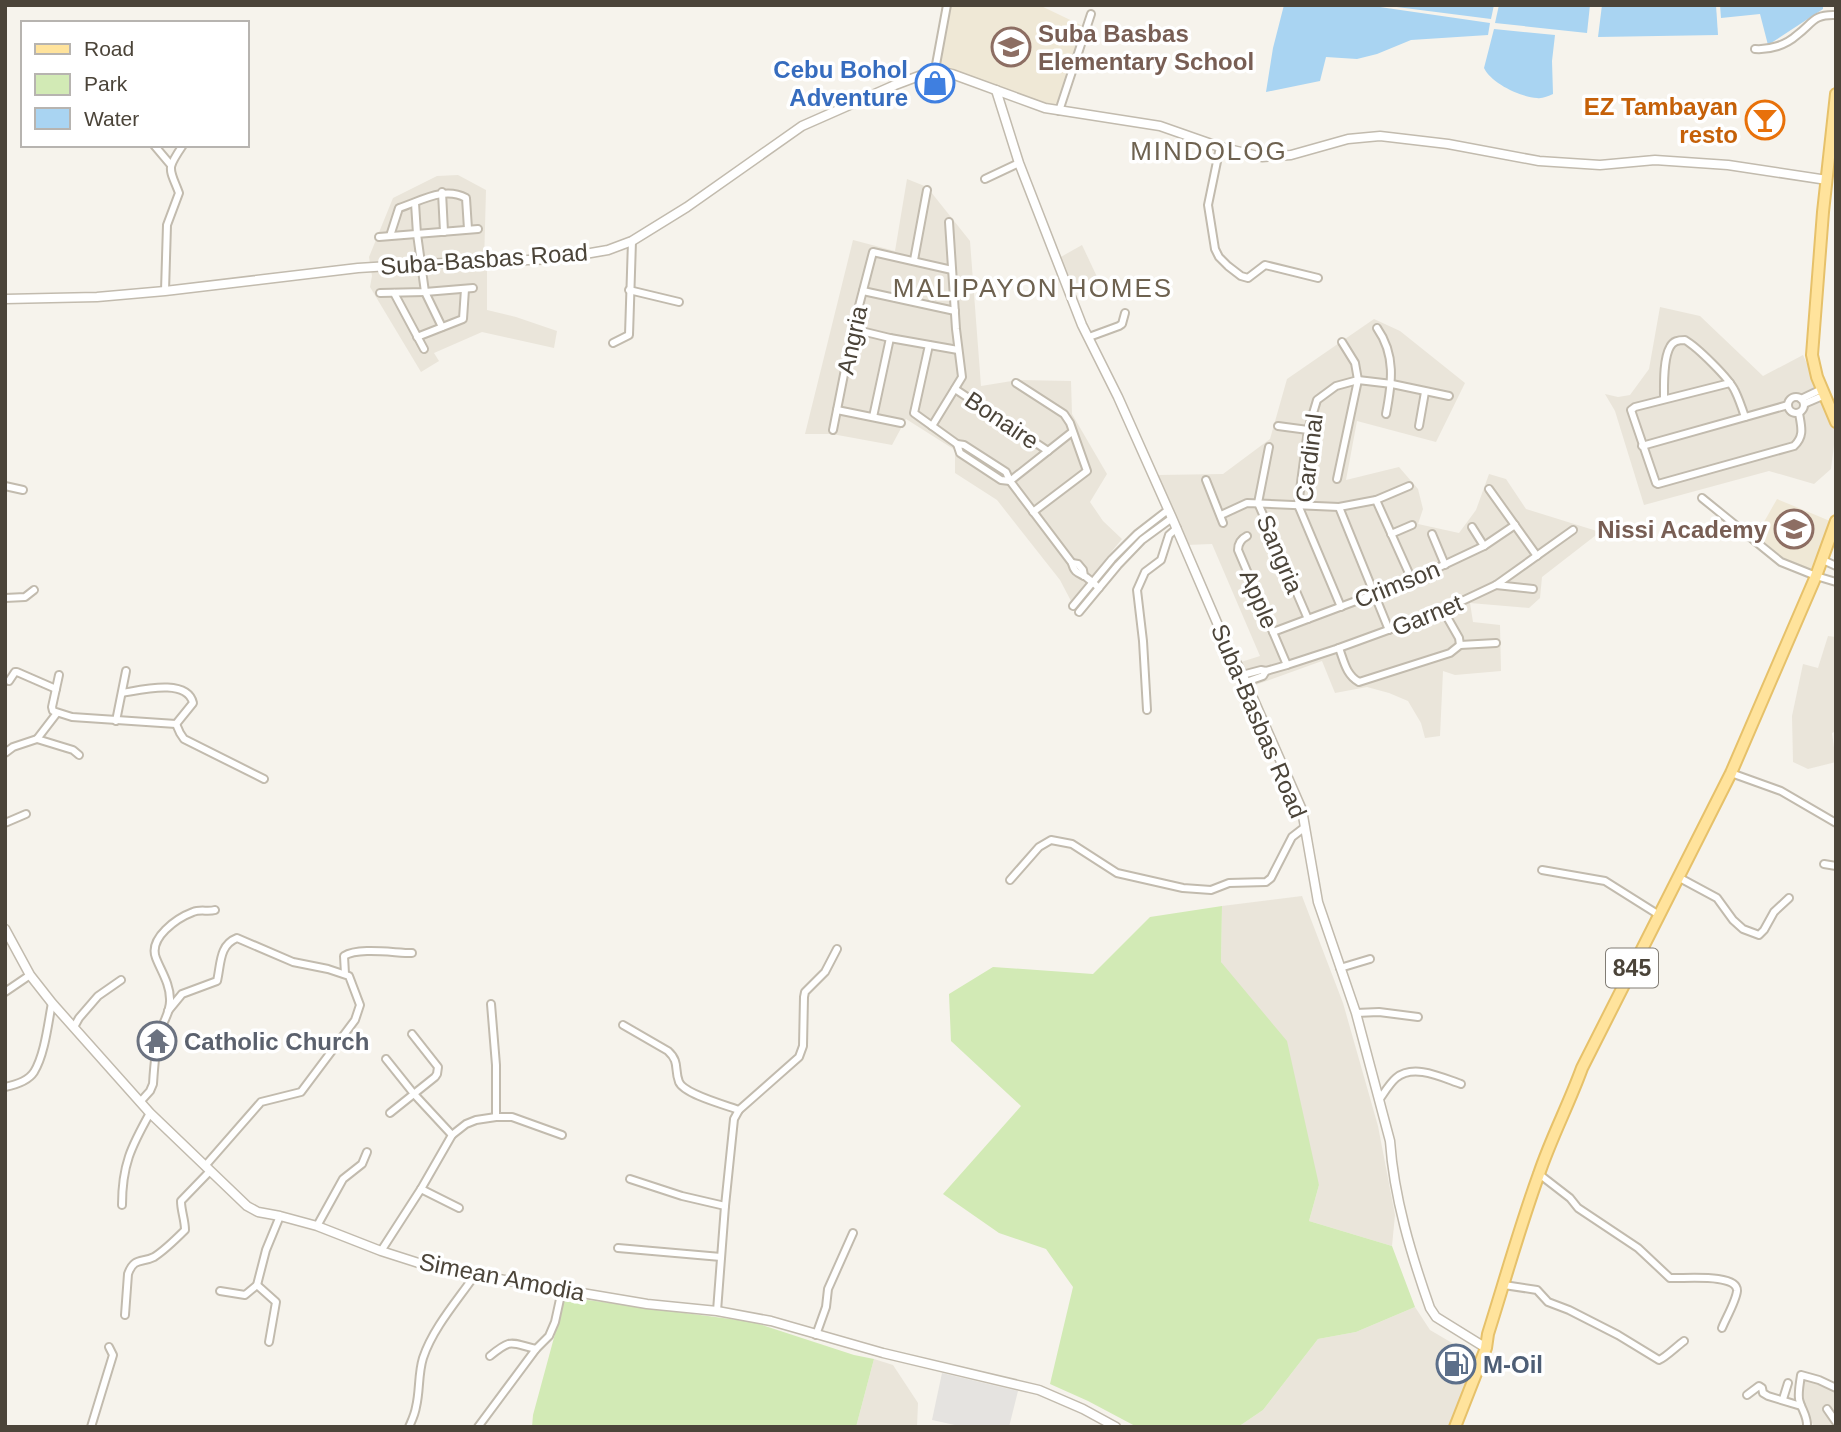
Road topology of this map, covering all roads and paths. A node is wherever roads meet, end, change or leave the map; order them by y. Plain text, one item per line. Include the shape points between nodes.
1 (947, 5) edge
2 (1091, 14) dead end
3 (1836, 15) edge
4 (1755, 50) dead end
5 (936, 70) junction
6 (996, 90) junction
7 (1836, 97) edge
8 (1059, 111) junction
9 (156, 147) edge
10 (182, 147) edge
11 (1220, 148) junction
12 (170, 163) junction
13 (1019, 163) junction
14 (985, 179) dead end
15 (1827, 180) junction
16 (927, 190) dead end
17 (442, 192) junction
18 (1830, 197) edge
19 (415, 203) junction
20 (949, 222) dead end
21 (468, 229) junction
22 (478, 229) dead end
23 (444, 232) junction
24 (417, 234) junction
25 (390, 236) junction
26 (379, 237) dead end
27 (632, 241) junction
28 (914, 260) junction
29 (421, 264) junction
30 (952, 270) junction
31 (1318, 278) dead end
32 (473, 288) dead end
33 (464, 289) junction
34 (629, 290) junction
35 (165, 291) junction
36 (863, 291) junction
37 (425, 292) junction
38 (380, 293) dead end
39 (394, 293) junction
40 (5, 299) edge
41 (679, 302) dead end
42 (955, 311) junction
43 (1125, 313) dead end
44 (442, 327) junction
45 (1377, 328) dead end
46 (853, 329) junction
47 (417, 337) junction
48 (1088, 337) junction
49 (890, 338) junction
50 (1342, 342) dead end
51 (613, 343) dead end
52 (929, 345) junction
53 (424, 349) dead end
54 (958, 350) junction
55 (1358, 380) junction
56 (1016, 383) dead end
57 (1730, 383) junction
58 (1392, 384) junction
59 (955, 389) junction
60 (1425, 392) junction
61 (1824, 392) junction
62 (1449, 397) dead end
63 (1664, 399) junction
64 (1802, 401) junction
65 (1788, 405) junction
66 (837, 410) junction
67 (1799, 413) junction
68 (1386, 414) dead end
69 (873, 417) junction
70 (1745, 417) junction
71 (1836, 422) edge
72 (901, 423) dead end
73 (932, 426) junction
74 (1278, 426) dead end
75 (1419, 426) dead end
76 (832, 430) dead end
77 (1308, 430) junction
78 (1072, 432) junction
79 (1642, 446) junction
80 (1269, 447) dead end
81 (1048, 451) junction
82 (1337, 479) dead end
83 (1206, 480) dead end
84 (1010, 481) junction
85 (5, 486) edge
86 (1409, 486) dead end
87 (1489, 489) dead end
88 (23, 490) dead end
89 (1702, 498) dead end
90 (1376, 500) junction
91 (1258, 503) junction
92 (1298, 505) junction
93 (1339, 507) junction
94 (1033, 512) junction
95 (1170, 514) junction
96 (1221, 514) junction
97 (1836, 521) edge
98 (1223, 523) dead end
99 (1412, 525) dead end
100 (1515, 525) junction
101 (1472, 527) dead end
102 (1177, 528) junction
103 (1573, 530) dead end
104 (1391, 534) junction
105 (1432, 534) dead end
106 (1247, 536) dead end
107 (1485, 546) junction
108 (1537, 556) junction
109 (1823, 560) junction
110 (1446, 565) junction
111 (1836, 566) edge
112 (1816, 576) junction
113 (1412, 580) junction
114 (1092, 582) junction
115 (1836, 582) edge
116 (1496, 586) junction
117 (1099, 588) junction
118 (1532, 589) dead end
119 (34, 590) dead end
120 (1376, 595) junction
121 (5, 598) edge
122 (1073, 606) dead end
123 (1341, 607) junction
124 (1443, 610) junction
125 (1079, 612) dead end
126 (1308, 619) junction
127 (1389, 630) junction
128 (1273, 632) junction
129 (1496, 643) dead end
130 (1460, 646) junction
131 (1339, 648) junction
132 (1287, 665) junction
133 (126, 671) dead end
134 (59, 675) dead end
135 (1244, 678) junction
136 (9, 681) dead end
137 (56, 689) junction
138 (122, 693) junction
139 (1147, 710) dead end
140 (57, 713) junction
141 (116, 721) junction
142 (176, 724) junction
143 (37, 739) junction
144 (5, 753) edge
145 (79, 755) dead end
146 (1731, 773) junction
147 (264, 779) dead end
148 (26, 814) dead end
149 (5, 823) edge
150 (1836, 823) edge
151 (1305, 827) junction
152 (1824, 864) dead end
153 (1836, 866) edge
154 (1542, 870) dead end
155 (1678, 877) junction
156 (1010, 880) dead end
157 (1789, 898) dead end
158 (215, 910) dead end
159 (1659, 915) junction
160 (5, 929) edge
161 (838, 949) dead end
162 (412, 953) dead end
163 (1370, 959) dead end
164 (1340, 968) junction
165 (345, 974) junction
166 (30, 975) junction
167 (121, 980) dead end
168 (5, 992) edge
169 (52, 1003) junction
170 (491, 1004) dead end
171 (169, 1011) junction
172 (1356, 1013) junction
173 (1418, 1017) dead end
174 (623, 1025) dead end
175 (74, 1027) junction
176 (412, 1034) dead end
177 (386, 1059) dead end
178 (1461, 1084) dead end
179 (5, 1087) edge
180 (414, 1094) junction
181 (1379, 1100) junction
182 (140, 1102) junction
183 (739, 1111) junction
184 (150, 1113) junction
185 (390, 1114) dead end
186 (496, 1117) junction
187 (452, 1135) junction
188 (562, 1135) dead end
189 (367, 1152) dead end
190 (208, 1169) junction
191 (1539, 1174) junction
192 (630, 1179) dead end
193 (421, 1189) junction
194 (122, 1205) dead end
195 (725, 1206) junction
196 (459, 1208) dead end
197 (280, 1216) junction
198 (317, 1226) junction
199 (853, 1233) dead end
200 (618, 1248) dead end
201 (381, 1251) junction
202 (721, 1257) junction
203 (475, 1275) junction
204 (257, 1285) junction
205 (1504, 1285) junction
206 (562, 1290) junction
207 (220, 1291) dead end
208 (717, 1311) junction
209 (125, 1315) dead end
210 (1721, 1328) dead end
211 (816, 1335) junction
212 (1684, 1341) dead end
213 (269, 1342) dead end
214 (109, 1346) dead end
215 (1486, 1348) junction
216 (536, 1349) junction
217 (490, 1356) dead end
218 (1788, 1383) dead end
219 (1836, 1388) edge
220 (1747, 1395) dead end
221 (1783, 1399) junction
222 (1801, 1406) junction
223 (1827, 1409) dead end
224 (1836, 1422) edge
225 (92, 1427) edge
226 (409, 1427) edge
227 (478, 1427) edge
228 (1116, 1427) edge
229 (1455, 1427) edge
230 (1807, 1427) edge

1 - 5 street
2 - 8 street
3 - 4 street via 1819,16 1775,48
5 - 6 street
5 - 27 street, Suba-Basbas Road via 802,126
6 - 8 street
6 - 13 street, Suba-Basbas Road
7 - 15 main road
8 - 11 street via 1160,126
9 - 12 street
10 - 12 street
11 - 15 street via 1273,157 1380,136 1539,161 1716,164
11 - 31 street via 1208,205 1219,257 1248,278 1265,265
12 - 35 street via 179,193 167,225
13 - 14 street
13 - 48 street, Suba-Basbas Road
15 - 18 main road
16 - 28 street
17 - 19 street
17 - 21 street via 466,198
17 - 23 street
18 - 61 main road via 1812,355
19 - 24 street
19 - 25 street via 399,208
20 - 30 street
21 - 22 street
21 - 23 street
23 - 24 street
24 - 25 street
24 - 29 street
25 - 26 street
27 - 29 street, Suba-Basbas Road via 556,259
27 - 34 street
28 - 30 street
28 - 36 street, Angria via 873,252
29 - 35 street, Suba-Basbas Road
29 - 37 street
30 - 42 street
32 - 33 street
33 - 37 street
33 - 44 street via 463,319
34 - 41 street
34 - 51 street via 629,335
35 - 40 street, Suba-Basbas Road
36 - 42 street
36 - 46 street, Angria
37 - 39 street
37 - 44 street
38 - 39 street
39 - 47 street
42 - 54 street
43 - 48 street via 1119,326
44 - 47 street
45 - 58 street via 1391,360
46 - 49 street
46 - 66 street, Angria
47 - 53 street
48 - 95 street, Suba-Basbas Road
49 - 52 street
49 - 69 street
50 - 55 street via 1355,363
52 - 54 street
52 - 73 street via 914,413
54 - 59 street via 962,377
55 - 58 street, Cardinal
55 - 77 street, Cardinal via 1336,386 1317,400
55 - 82 street
56 - 78 street via 1064,414
57 - 63 street
57 - 63 street via 1693,345 1679,340 1669,348
57 - 70 street
58 - 60 street, Cardinal
58 - 68 street
59 - 73 street
59 - 81 street, Bonaire
60 - 62 street, Cardinal
60 - 75 street
61 - 64 street
61 - 71 main road
63 - 79 street via 1631,410
64 - 65 street via 1794,397
64 - 67 street
65 - 67 street
65 - 70 street
66 - 69 street
66 - 76 street, Angria
67 - 79 street via 1802,434 1794,446 1658,484
69 - 72 street
70 - 79 street
73 - 84 street via 1006,472
74 - 77 street
77 - 92 street, Cardinal
78 - 81 street
78 - 94 street via 1087,471
80 - 91 street, Sangria
81 - 84 street
83 - 96 street
84 - 94 street
85 - 88 street
86 - 90 street
87 - 100 street
89 - 112 street via 1781,562
90 - 93 street
90 - 104 street
91 - 92 street
91 - 96 street
91 - 126 street, Sangria
92 - 93 street
92 - 123 street, Cardinal
93 - 120 street
94 - 114 street
95 - 102 street, Suba-Basbas Road
95 - 114 street via 1137,534
95 - 117 street
96 - 98 street
97 - 109 main road, 845
99 - 104 street
100 - 107 street, Crimson
100 - 108 street
101 - 107 street
102 - 135 street, Suba-Basbas Road
102 - 139 street via 1169,535 1161,560 1145,572 1137,590
103 - 108 street, Garnet
104 - 113 street
105 - 110 street
106 - 128 street, Apple via 1238,550
107 - 110 street, Crimson
108 - 116 street, Garnet
109 - 111 street
109 - 112 main road, 845
110 - 113 street, Crimson
112 - 115 street
112 - 146 main road, 845
113 - 120 street, Crimson
114 - 117 street
114 - 122 street
116 - 118 street
116 - 124 street, Garnet
117 - 125 street
119 - 121 street via 25,597
120 - 123 street, Crimson
120 - 127 street
123 - 126 street, Crimson
124 - 127 street, Garnet
124 - 130 street
126 - 128 street, Crimson
127 - 131 street, Garnet
128 - 132 street, Apple
129 - 130 street
130 - 131 street via 1359,682 1351,678
131 - 132 street, Garnet
132 - 135 street, Garnet
133 - 138 street
134 - 137 street
135 - 151 street, Suba-Basbas Road via 1302,810
136 - 137 street via 17,672
137 - 140 street via 52,707
138 - 141 street
138 - 142 street via 181,689 193,703
140 - 141 street
140 - 143 street
141 - 142 street
142 - 147 street via 184,738
143 - 144 street
143 - 145 street
146 - 150 street via 1781,791
146 - 155 main road, 845
148 - 149 street
151 - 156 street via 1292,837 1266,882 1229,883 1211,890 1183,888 1116,873 1072,844 1051,839
151 - 164 street, Suba-Basbas Road via 1318,902
152 - 153 street
154 - 159 street via 1605,881
155 - 157 street via 1717,898 1743,929 1759,935
155 - 159 main road, 845
158 - 171 street via 194,911 156,941 153,949 169,992
159 - 191 main road, 845 via 1581,1068
160 - 166 street, Simean Amodia
161 - 183 street via 804,997 799,1057
162 - 165 street via 347,953
163 - 164 street
164 - 172 street, Suba-Basbas Road
165 - 171 street via 293,962 236,938 222,952 217,981 182,994
165 - 190 street via 352,979 359,1005 355,1020 301,1092 261,1102
166 - 168 street
166 - 169 street, Simean Amodia
167 - 175 street via 98,996
169 - 175 street, Simean Amodia
169 - 179 street via 33,1073
170 - 186 street
171 - 182 street via 159,1035 153,1084
172 - 173 street
172 - 181 street, Suba-Basbas Road
174 - 183 street via 674,1057 686,1090
175 - 182 street, Simean Amodia
176 - 180 street via 438,1067 438,1074
177 - 180 street
178 - 181 street via 1419,1072 1405,1074 1397,1077
180 - 185 street
180 - 187 street
181 - 215 street, Suba-Basbas Road via 1398,1200 1430,1308 1436,1317
182 - 184 street, Simean Amodia
183 - 195 street via 734,1119
184 - 190 street, Simean Amodia
184 - 194 street via 126,1163
186 - 187 street via 470,1122
186 - 188 street via 512,1117
187 - 193 street
189 - 198 street via 362,1164 343,1179
190 - 197 street, Simean Amodia via 247,1206
190 - 209 street via 181,1201 185,1230 151,1259 140,1259 130,1268
191 - 205 main road, 845
191 - 210 street via 1578,1208 1638,1248 1670,1278 1722,1279 1734,1284 1736,1294
192 - 195 street
193 - 196 street
193 - 201 street
195 - 202 street
197 - 198 street, Simean Amodia
197 - 204 street
198 - 201 street, Simean Amodia
199 - 211 street via 828,1289
200 - 202 street
201 - 203 street, Simean Amodia
202 - 208 street
203 - 206 street, Simean Amodia
203 - 226 street via 427,1347
204 - 207 street via 245,1295
204 - 213 street via 276,1301
205 - 212 street via 1534,1288 1548,1302 1659,1360
205 - 215 main road, 845
206 - 208 street, Simean Amodia
206 - 216 street via 549,1336
208 - 211 street, Simean Amodia
211 - 228 street, Simean Amodia via 1039,1390
214 - 225 street via 113,1355
215 - 229 main road, 845
216 - 217 street via 510,1343
216 - 227 street
218 - 221 street
219 - 222 street via 1801,1375
220 - 221 street via 1759,1386 1763,1393
221 - 222 street
222 - 230 street
223 - 224 street

